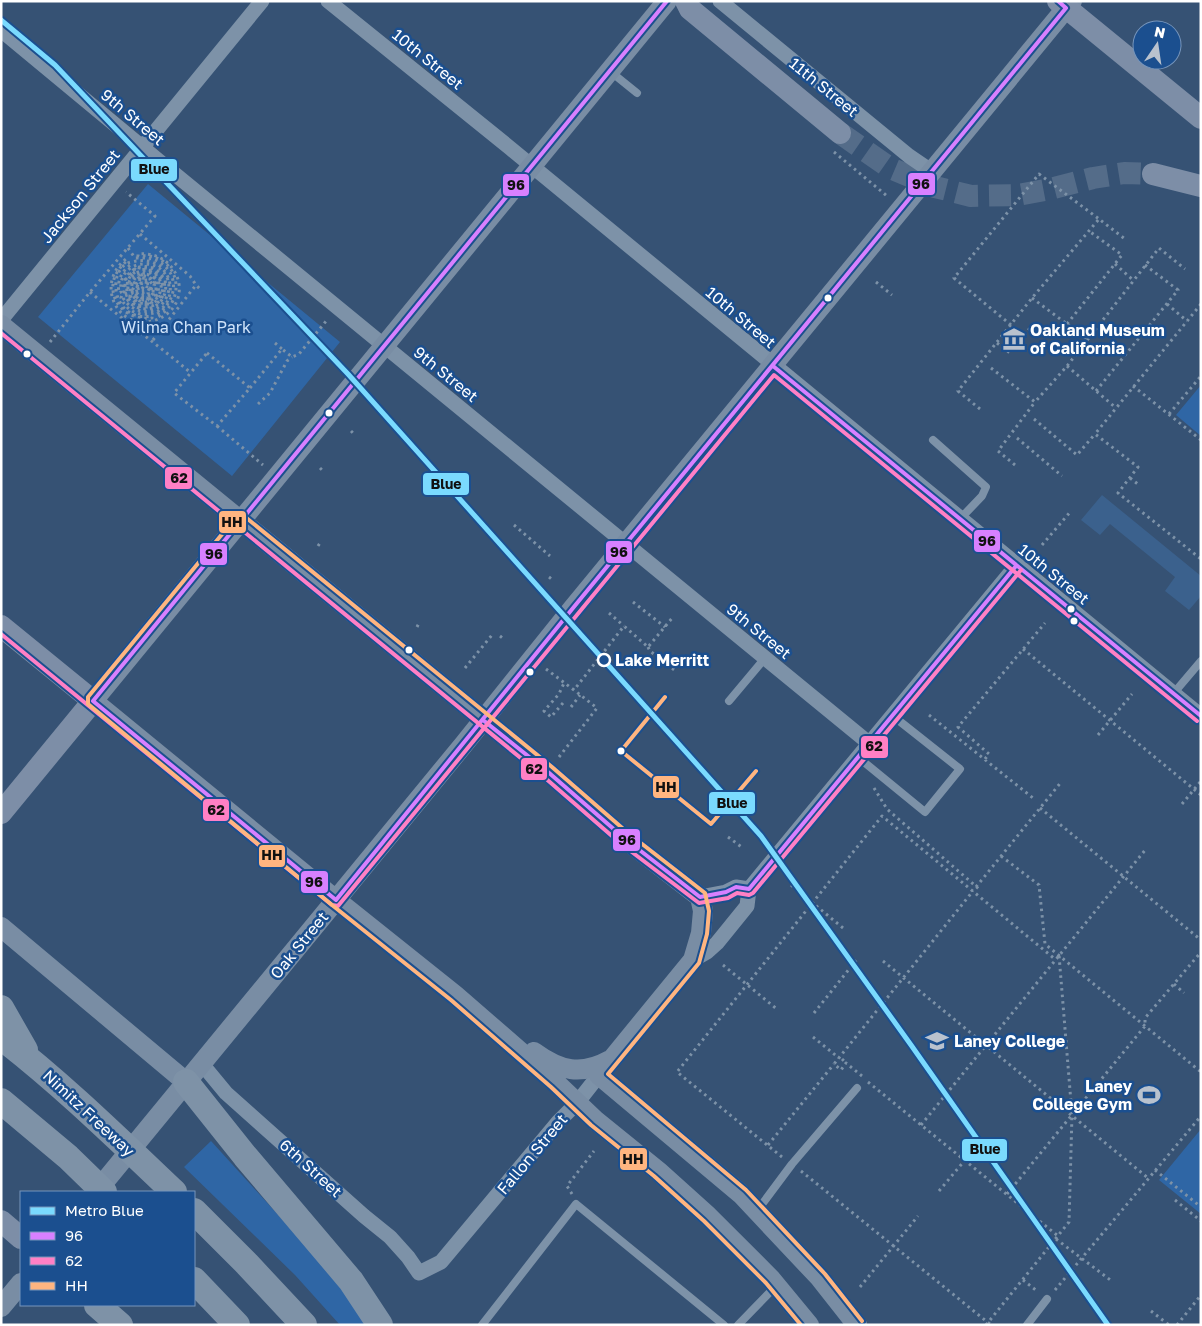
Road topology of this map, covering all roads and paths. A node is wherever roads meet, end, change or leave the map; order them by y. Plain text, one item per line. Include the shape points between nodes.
1 (262, 1) edge
2 (328, 1) edge
3 (667, 1) edge
4 (686, 1) edge
5 (720, 1) edge
6 (1065, 4) edge
7 (1, 30) edge
8 (609, 71) junction
9 (637, 93) dead end
10 (1201, 118) edge
11 (840, 133) tunnel mouth
12 (142, 147) junction
13 (531, 166) junction
14 (931, 171) junction
15 (1153, 174) tunnel mouth
16 (1201, 186) edge
17 (139, 202) dead end
18 (1099, 219) junction
19 (1089, 231) junction
20 (140, 234) junction
21 (1125, 239) dead end
22 (128, 248) junction
23 (132, 264) dead end
24 (1115, 264) junction
25 (1145, 265) junction
26 (1185, 269) dead end
27 (1133, 280) junction
28 (876, 282) dead end
29 (196, 285) junction
30 (142, 289) dead end
31 (201, 290) dead end
32 (90, 292) junction
33 (892, 295) dead end
34 (123, 298) dead end
35 (1032, 298) junction
36 (1167, 304) junction
37 (1201, 304) edge
38 (338, 308) junction
39 (1, 320) edge
40 (1187, 321) junction
41 (1067, 324) junction
42 (1, 325) edge
43 (1011, 325) junction
44 (1030, 328) dead end
45 (1087, 339) junction
46 (153, 340) junction
47 (997, 342) junction
48 (275, 344) dead end
49 (384, 346) junction
50 (282, 349) junction
51 (39, 356) junction
52 (292, 357) junction
53 (773, 366) junction
54 (1067, 366) junction
55 (991, 368) dead end
56 (191, 373) junction
57 (1201, 376) edge
58 (1134, 386) junction
59 (250, 388) junction
60 (1096, 391) junction
61 (1035, 402) junction
62 (258, 404) dead end
63 (1116, 408) junction
64 (980, 409) dead end
65 (1169, 414) junction
66 (1034, 419) dead end
67 (217, 426) junction
68 (351, 431) dead end
69 (354, 434) dead end
70 (1095, 434) junction
71 (1017, 438) dead end
72 (933, 440) dead end
73 (1201, 440) edge
74 (1015, 465) dead end
75 (277, 476) junction
76 (1062, 476) dead end
77 (1130, 478) junction
78 (1139, 485) dead end
79 (1071, 511) dead end
80 (960, 519) junction
81 (240, 521) junction
82 (514, 525) dead end
83 (626, 544) junction
84 (1042, 545) dead end
85 (550, 556) dead end
86 (1201, 559) edge
87 (1016, 566) junction
88 (549, 577) dead end
89 (554, 581) dead end
90 (633, 602) dead end
91 (608, 613) dead end
92 (673, 617) dead end
93 (1044, 623) dead end
94 (1, 626) edge
95 (624, 626) junction
96 (665, 627) junction
97 (492, 635) dead end
98 (500, 636) dead end
99 (505, 640) dead end
100 (648, 647) junction
101 (1023, 649) junction
102 (532, 658) junction
103 (765, 658) junction
104 (1201, 661) edge
105 (465, 668) dead end
106 (677, 672) dead end
107 (564, 683) junction
108 (574, 690) junction
109 (1132, 694) dead end
110 (1173, 694) junction
111 (580, 695) junction
112 (93, 701) junction
113 (729, 701) dead end
114 (562, 703) dead end
115 (571, 707) dead end
116 (1200, 713) edge
117 (929, 715) dead end
118 (893, 716) junction
119 (483, 720) junction
120 (1109, 720) junction
121 (1098, 735) dead end
122 (870, 744) junction
123 (859, 758) junction
124 (985, 758) junction
125 (548, 772) junction
126 (1062, 781) dead end
127 (1201, 781) edge
128 (872, 785) dead end
129 (1194, 789) junction
130 (1201, 795) edge
131 (1033, 798) dead end
132 (1182, 804) dead end
133 (1040, 808) junction
134 (1, 812) edge
135 (728, 837) dead end
136 (743, 848) dead end
137 (1146, 848) dead end
138 (933, 849) junction
139 (928, 854) junction
140 (1002, 856) junction
141 (1124, 876) junction
142 (791, 885) dead end
143 (749, 889) junction
144 (973, 891) junction
145 (700, 897) junction
146 (336, 900) junction
147 (813, 903) junction
148 (1, 927) edge
149 (843, 928) dead end
150 (1201, 940) edge
151 (1201, 952) edge
152 (1059, 955) junction
153 (858, 958) dead end
154 (693, 960) junction
155 (1056, 960) junction
156 (883, 961) dead end
157 (723, 965) dead end
158 (904, 977) junction
159 (747, 984) junction
160 (1174, 984) junction
161 (1184, 993) dead end
162 (455, 995) junction
163 (1, 1008) edge
164 (778, 1010) dead end
165 (814, 1013) dead end
166 (1145, 1026) junction
167 (1, 1036) edge
168 (813, 1037) dead end
169 (986, 1045) junction
170 (840, 1059) junction
171 (31, 1060) junction
172 (846, 1063) dead end
173 (834, 1064) junction
174 (604, 1067) junction
175 (841, 1070) dead end
176 (1201, 1072) edge
177 (194, 1073) junction
178 (857, 1088) dead end
179 (882, 1094) dead end
180 (1, 1101) edge
181 (577, 1103) junction
182 (1072, 1115) junction
183 (1201, 1116) edge
184 (921, 1125) junction
185 (768, 1146) junction
186 (594, 1151) dead end
187 (965, 1160) junction
188 (792, 1164) junction
189 (1155, 1170) junction
190 (1148, 1178) junction
191 (97, 1191) edge
192 (103, 1191) edge
193 (173, 1191) edge
194 (939, 1191) dead end
195 (1007, 1194) junction
196 (1175, 1200) dead end
197 (576, 1204) junction
198 (1201, 1206) edge
199 (195, 1212) edge
200 (756, 1212) junction
201 (918, 1216) dead end
202 (1, 1221) edge
203 (1201, 1221) edge
204 (20, 1237) edge
205 (1057, 1237) junction
206 (894, 1246) junction
207 (1082, 1258) junction
208 (419, 1273) joint
209 (195, 1281) edge
210 (1113, 1282) dead end
211 (20, 1284) edge
212 (776, 1286) junction
213 (860, 1286) dead end
214 (1201, 1295) edge
215 (1049, 1297) joint
216 (98, 1306) edge
217 (1, 1307) edge
218 (1151, 1311) dead end
219 (989, 1324) edge
220 (120, 1325) edge
221 (237, 1325) edge
222 (304, 1325) edge
223 (380, 1325) edge
224 (482, 1325) edge
225 (724, 1325) edge
226 (738, 1325) edge
227 (809, 1325) edge
228 (857, 1325) edge
229 (1027, 1325) edge
230 (1169, 1325) edge
231 (1176, 1325) edge

1 - 12 street, Jackson Street
2 - 13 street, 10th Street
3 - 8 main road
4 - 11 main road, 11th Street via 690,9
5 - 14 street, 11th Street
6 - 10 main road
6 - 14 main road, Oak Street
7 - 12 street, 9th Street
8 - 9 lane
8 - 13 main road
12 - 38 street, 9th Street
12 - 39 street, Jackson Street
13 - 49 main road
13 - 53 street, 10th Street
14 - 53 main road, Oak Street
15 - 16 main road
17 - 20 path via 155,216
18 - 19 path
18 - 21 path
18 - 43 path via 1039,174 954,278
19 - 24 path via 1122,255
19 - 35 path
20 - 22 path
20 - 29 path via 190,276
22 - 30 path via 136,258 159,262 171,274 172,297 157,314 158,317 174,299 174,275 162,261 138,254 159,256 170,264 177,276 179,290 172,309 161,318 140,322 117,308 111,295 113,274 126,259 113,281 116,300 123,310 134,317 152,318 124,309 117,299 116,280 121,269 130,262 154,262 167,272 171,288 169,299 162,308 141,314 131,310 120,298 130,292 131,281 138,274 132,284 132,291 140,288 142,283 150,284 143,281 136,287 140,279 133,289 137,278 151,277 155,282 148,278 142,278 152,284 151,292 148,293 151,286 148,291 140,292 146,295 137,293 149,296 156,284 151,299 157,293 157,282 152,276 140,273 150,273 160,280 154,273 143,270 134,274 126,292 128,280 137,270 126,278 124,292 124,282 127,274 138,266 152,267 160,272 164,279 152,268 139,268 151,270 160,277 163,284 163,292 157,301 151,303 160,295 161,282 158,294 152,300 143,302 130,296 139,303 150,305 138,305 127,297 138,306 150,307 163,296 165,280 166,292 159,304 146,309 138,308 130,303 125,296 132,293 140,300 148,300 134,292
22 - 32 path
23 - 34 path via 121,276 119,293 126,273 143,263 153,265 165,274 168,293 160,306 147,311 132,308
24 - 27 path
24 - 41 path
25 - 26 path via 1159,248
25 - 27 path
25 - 36 path via 1178,290
27 - 45 path
28 - 33 path
29 - 31 path
29 - 46 path
32 - 46 path
32 - 51 path
35 - 41 path
35 - 43 path
36 - 40 path
36 - 60 path
37 - 40 path
38 - 49 street, 9th Street
38 - 52 path via 299,354
40 - 58 path
41 - 45 path
42 - 51 main road
43 - 47 path
44 - 47 path via 1010,353
45 - 54 path
46 - 56 path
47 - 64 path via 958,391
48 - 50 path
49 - 75 main road
49 - 83 street, 9th Street
50 - 52 path
50 - 59 path
51 - 81 main road
52 - 62 path via 270,393
53 - 80 street, 10th Street
53 - 83 main road, Oak Street
54 - 60 path
54 - 61 path
55 - 61 path
56 - 59 path via 207,354
56 - 67 path via 174,393
57 - 65 path
58 - 63 path
58 - 65 path
59 - 67 path
60 - 63 path
61 - 74 path via 998,451
63 - 70 path
65 - 73 path
66 - 70 path via 1078,455
67 - 75 path
68 - 69 path
70 - 77 path via 1138,468
71 - 76 path
72 - 80 lane via 986,487 982,496
75 - 81 main road
77 - 78 path
77 - 86 path via 1118,493
79 - 84 path
80 - 87 street, 10th Street
81 - 112 main road
81 - 119 main road
82 - 85 path
83 - 102 main road, Oak Street
83 - 103 street, 9th Street
87 - 110 street, 10th Street
87 - 118 street, Fallon Street
88 - 89 path
90 - 96 path
91 - 95 path
92 - 96 path
93 - 101 path
94 - 112 main road
95 - 100 path
95 - 108 path
96 - 100 path
97 - 105 path
98 - 99 path
100 - 106 path
101 - 120 path
101 - 124 path via 958,727 989,754
102 - 107 path
102 - 119 main road, Oak Street
103 - 113 lane
103 - 122 street, 9th Street
104 - 110 lane
107 - 108 path
107 - 114 path via 544,711 551,717
108 - 111 path
109 - 120 path
110 - 116 street, 10th Street
111 - 115 path
111 - 125 path via 597,708
112 - 134 main road
112 - 146 main road
117 - 124 path
118 - 122 street, Fallon Street
118 - 123 lane via 960,769 925,812
119 - 125 main road
119 - 146 main road, Oak Street
120 - 121 path
120 - 129 path
122 - 123 street, Fallon Street
123 - 143 street, Fallon Street
124 - 131 path
125 - 145 main road via 624,838
126 - 133 path
127 - 129 path
128 - 138 path via 887,809
129 - 130 path
129 - 132 path
133 - 140 path
133 - 141 path
135 - 136 path
137 - 141 path
138 - 139 path
138 - 140 path via 977,889
139 - 144 path
139 - 147 path via 882,816
140 - 152 path via 1039,886 1045,944
141 - 150 path
141 - 152 path
142 - 147 path
143 - 145 street via 736,887
143 - 154 street, Fallon Street via 747,906 717,943
144 - 155 path
144 - 158 path
145 - 154 main road via 703,911 701,933
146 - 162 main road
146 - 177 main road, Oak Street
147 - 149 path
147 - 159 path
148 - 177 main road, 6th Street
151 - 160 path
152 - 155 path
152 - 166 path
152 - 182 path
153 - 165 path
154 - 174 main road, Fallon Street
155 - 169 path
156 - 158 path
157 - 159 path
158 - 169 path
158 - 170 path
159 - 164 path
159 - 185 path via 677,1072
160 - 161 path
160 - 166 path via 1145,1018
162 - 174 main road via 544,1060 578,1071
162 - 181 main road
163 - 171 highway
166 - 176 path
166 - 182 path
167 - 171 highway, Nimitz Freeway
168 - 170 path
169 - 182 path
169 - 184 path
170 - 172 path
170 - 173 path
171 - 193 highway, Nimitz Freeway
173 - 175 path
173 - 185 path
174 - 181 street, Fallon Street
174 - 200 main road via 741,1194
177 - 191 main road, Oak Street
177 - 208 street, 6th Street via 226,1093 390,1237
177 - 223 highway via 246,1156 351,1281
178 - 188 lane
179 - 184 path
180 - 192 highway
181 - 208 street, Fallon Street via 442,1262
181 - 212 main road via 708,1216
182 - 190 path
182 - 195 path
182 - 205 path via 1069,1222
183 - 189 path
184 - 187 path
185 - 188 path
186 - 197 path via 567,1186
187 - 194 path
187 - 195 path
188 - 200 lane
188 - 206 path
189 - 190 path
189 - 198 path
190 - 207 path
195 - 205 path
196 - 203 path
197 - 224 lane
197 - 225 lane
199 - 222 highway
200 - 228 main road via 820,1278
201 - 206 path
202 - 204 main road
205 - 207 path
205 - 219 path
206 - 213 path
206 - 219 path
207 - 210 path
207 - 215 path
209 - 221 highway
211 - 217 main road
212 - 226 lane
212 - 227 main road
214 - 231 path
215 - 229 lane
216 - 220 highway
218 - 230 path

